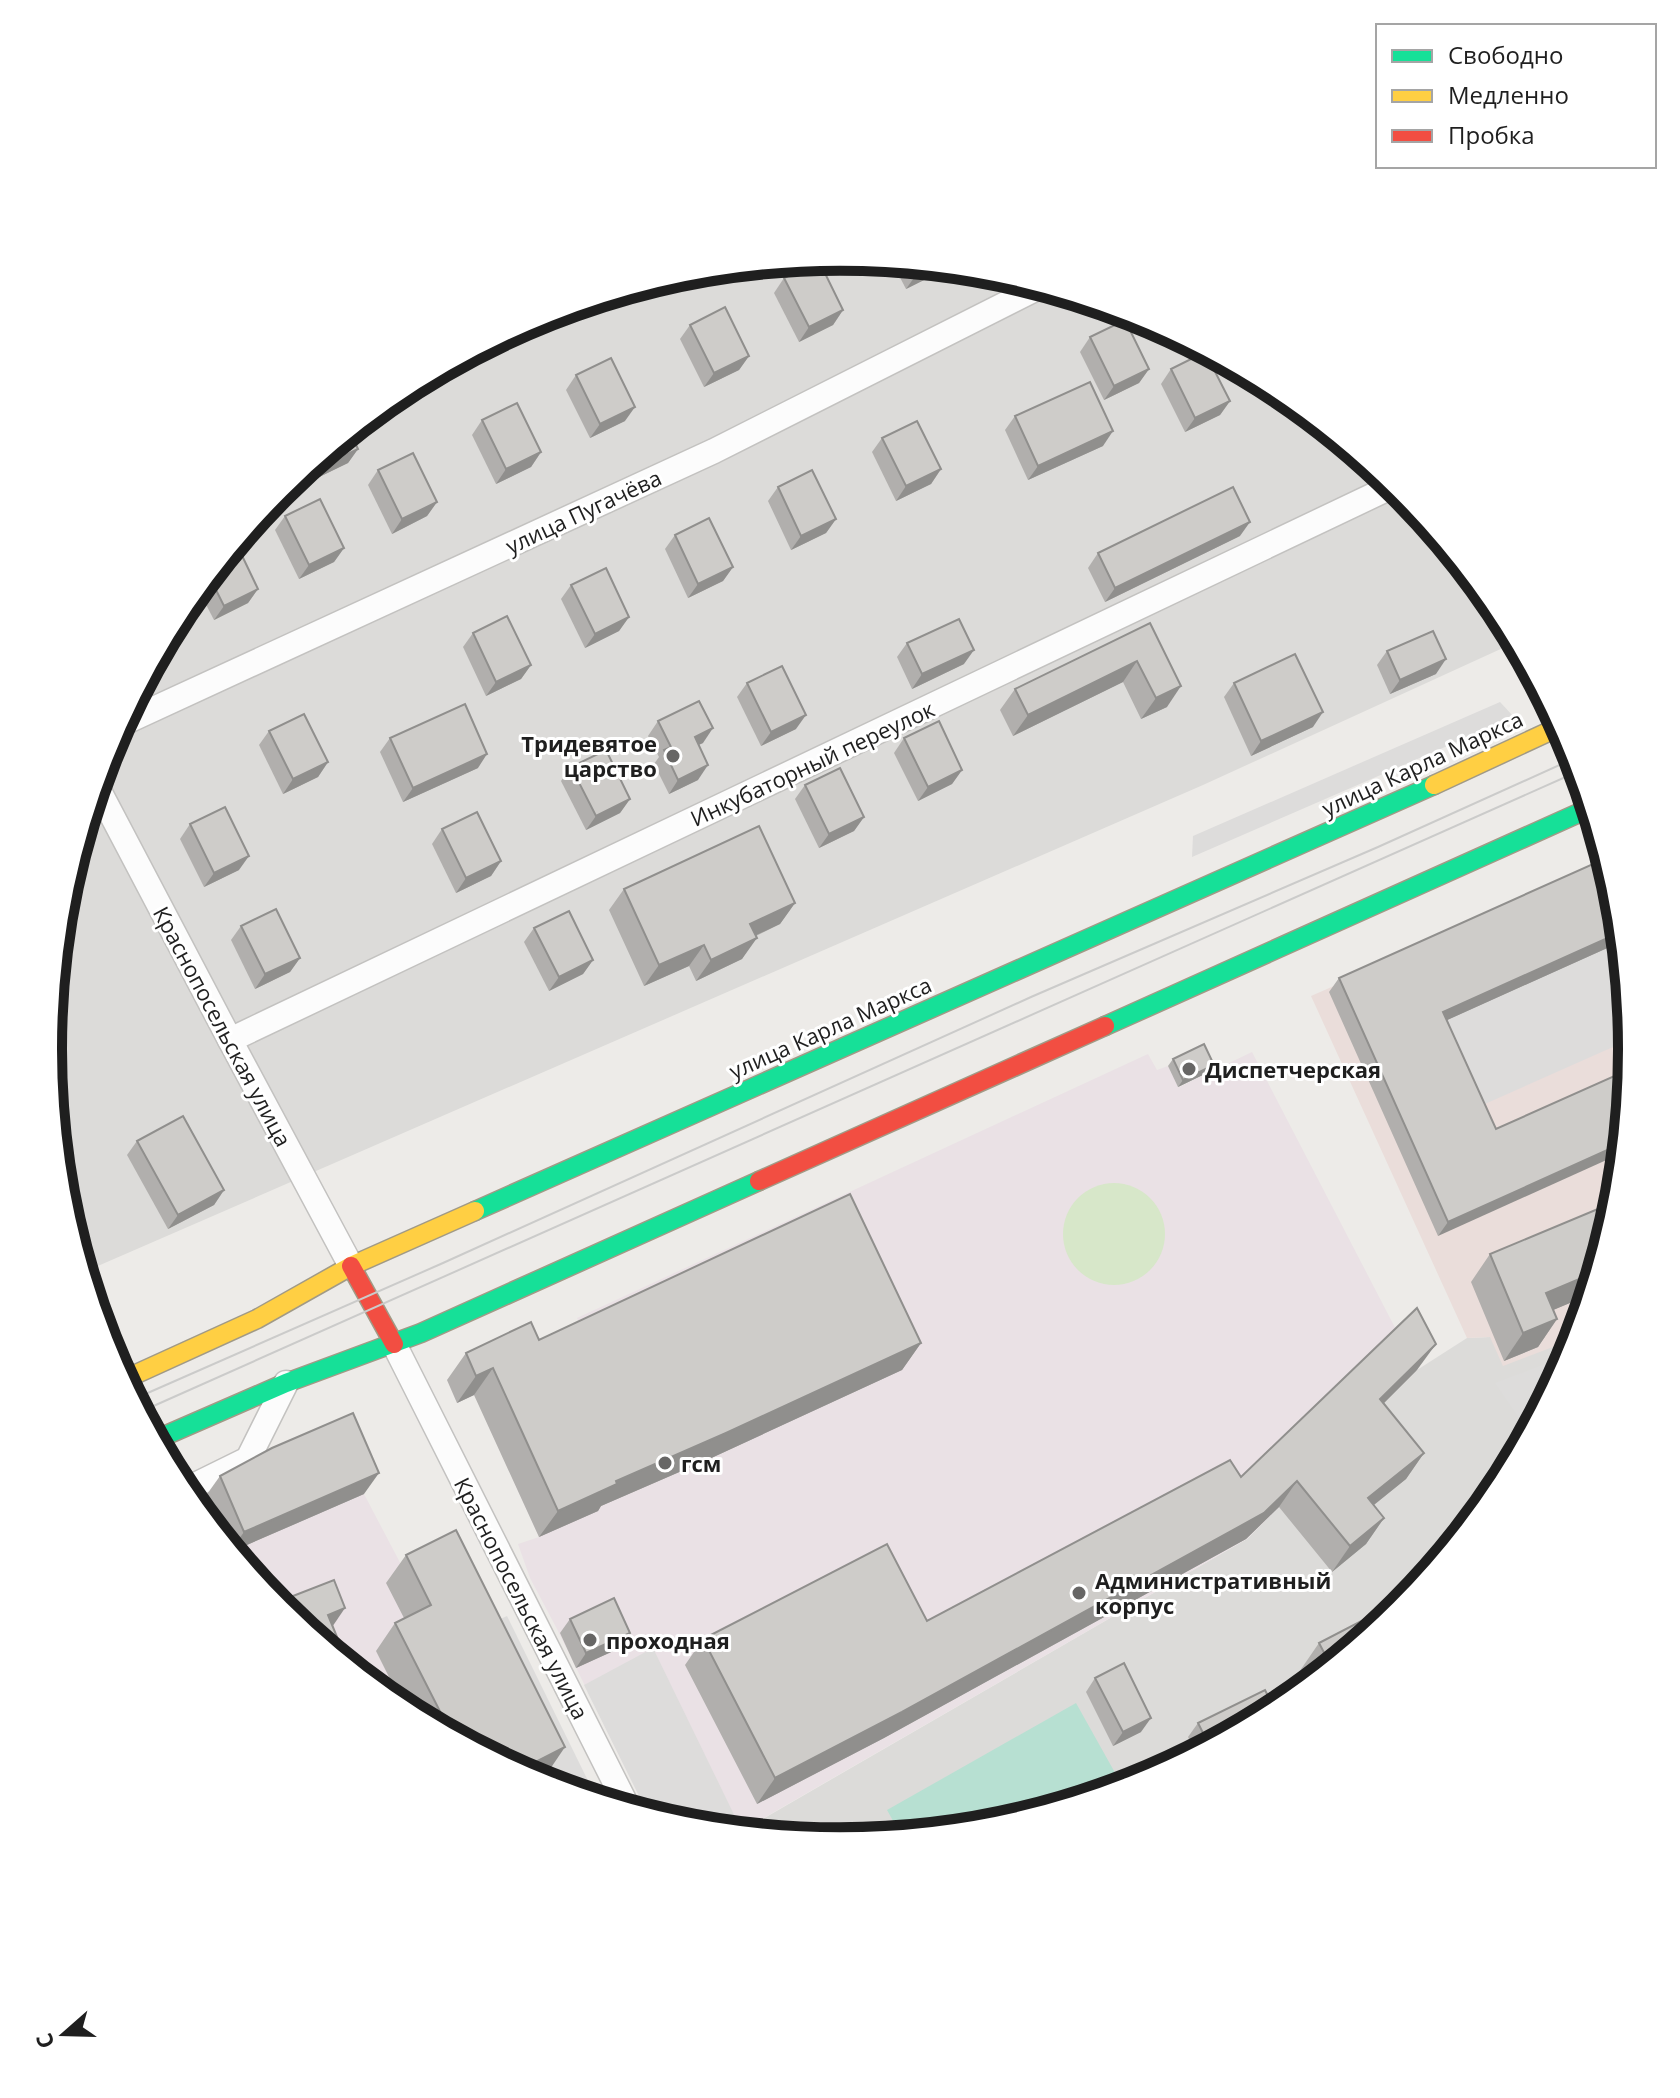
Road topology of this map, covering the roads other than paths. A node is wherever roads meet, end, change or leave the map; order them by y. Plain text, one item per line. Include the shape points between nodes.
1 (1025, 294) edge
2 (1382, 491) edge
3 (137, 717) edge
4 (1550, 731) edge
5 (103, 799) edge
6 (1581, 812) edge
7 (230, 1040) junction
8 (351, 1266) junction
9 (394, 1344) junction
10 (134, 1375) edge
11 (286, 1383) junction
12 (165, 1436) edge
13 (196, 1485) edge
14 (621, 1795) edge

1 - 3 street, улица Пугачёва via 714,451
2 - 7 street, Инкубаторный переулок
4 - 8 main road, улица Карла Маркса
5 - 7 street, Краснопосельская улица
6 - 9 main road
7 - 8 street, Краснопосельская улица
8 - 9 main road
8 - 10 main road, улица Карла Маркса via 257,1319
9 - 11 main road
9 - 14 street, Краснопосельская улица
11 - 12 main road
11 - 13 street via 248,1459

